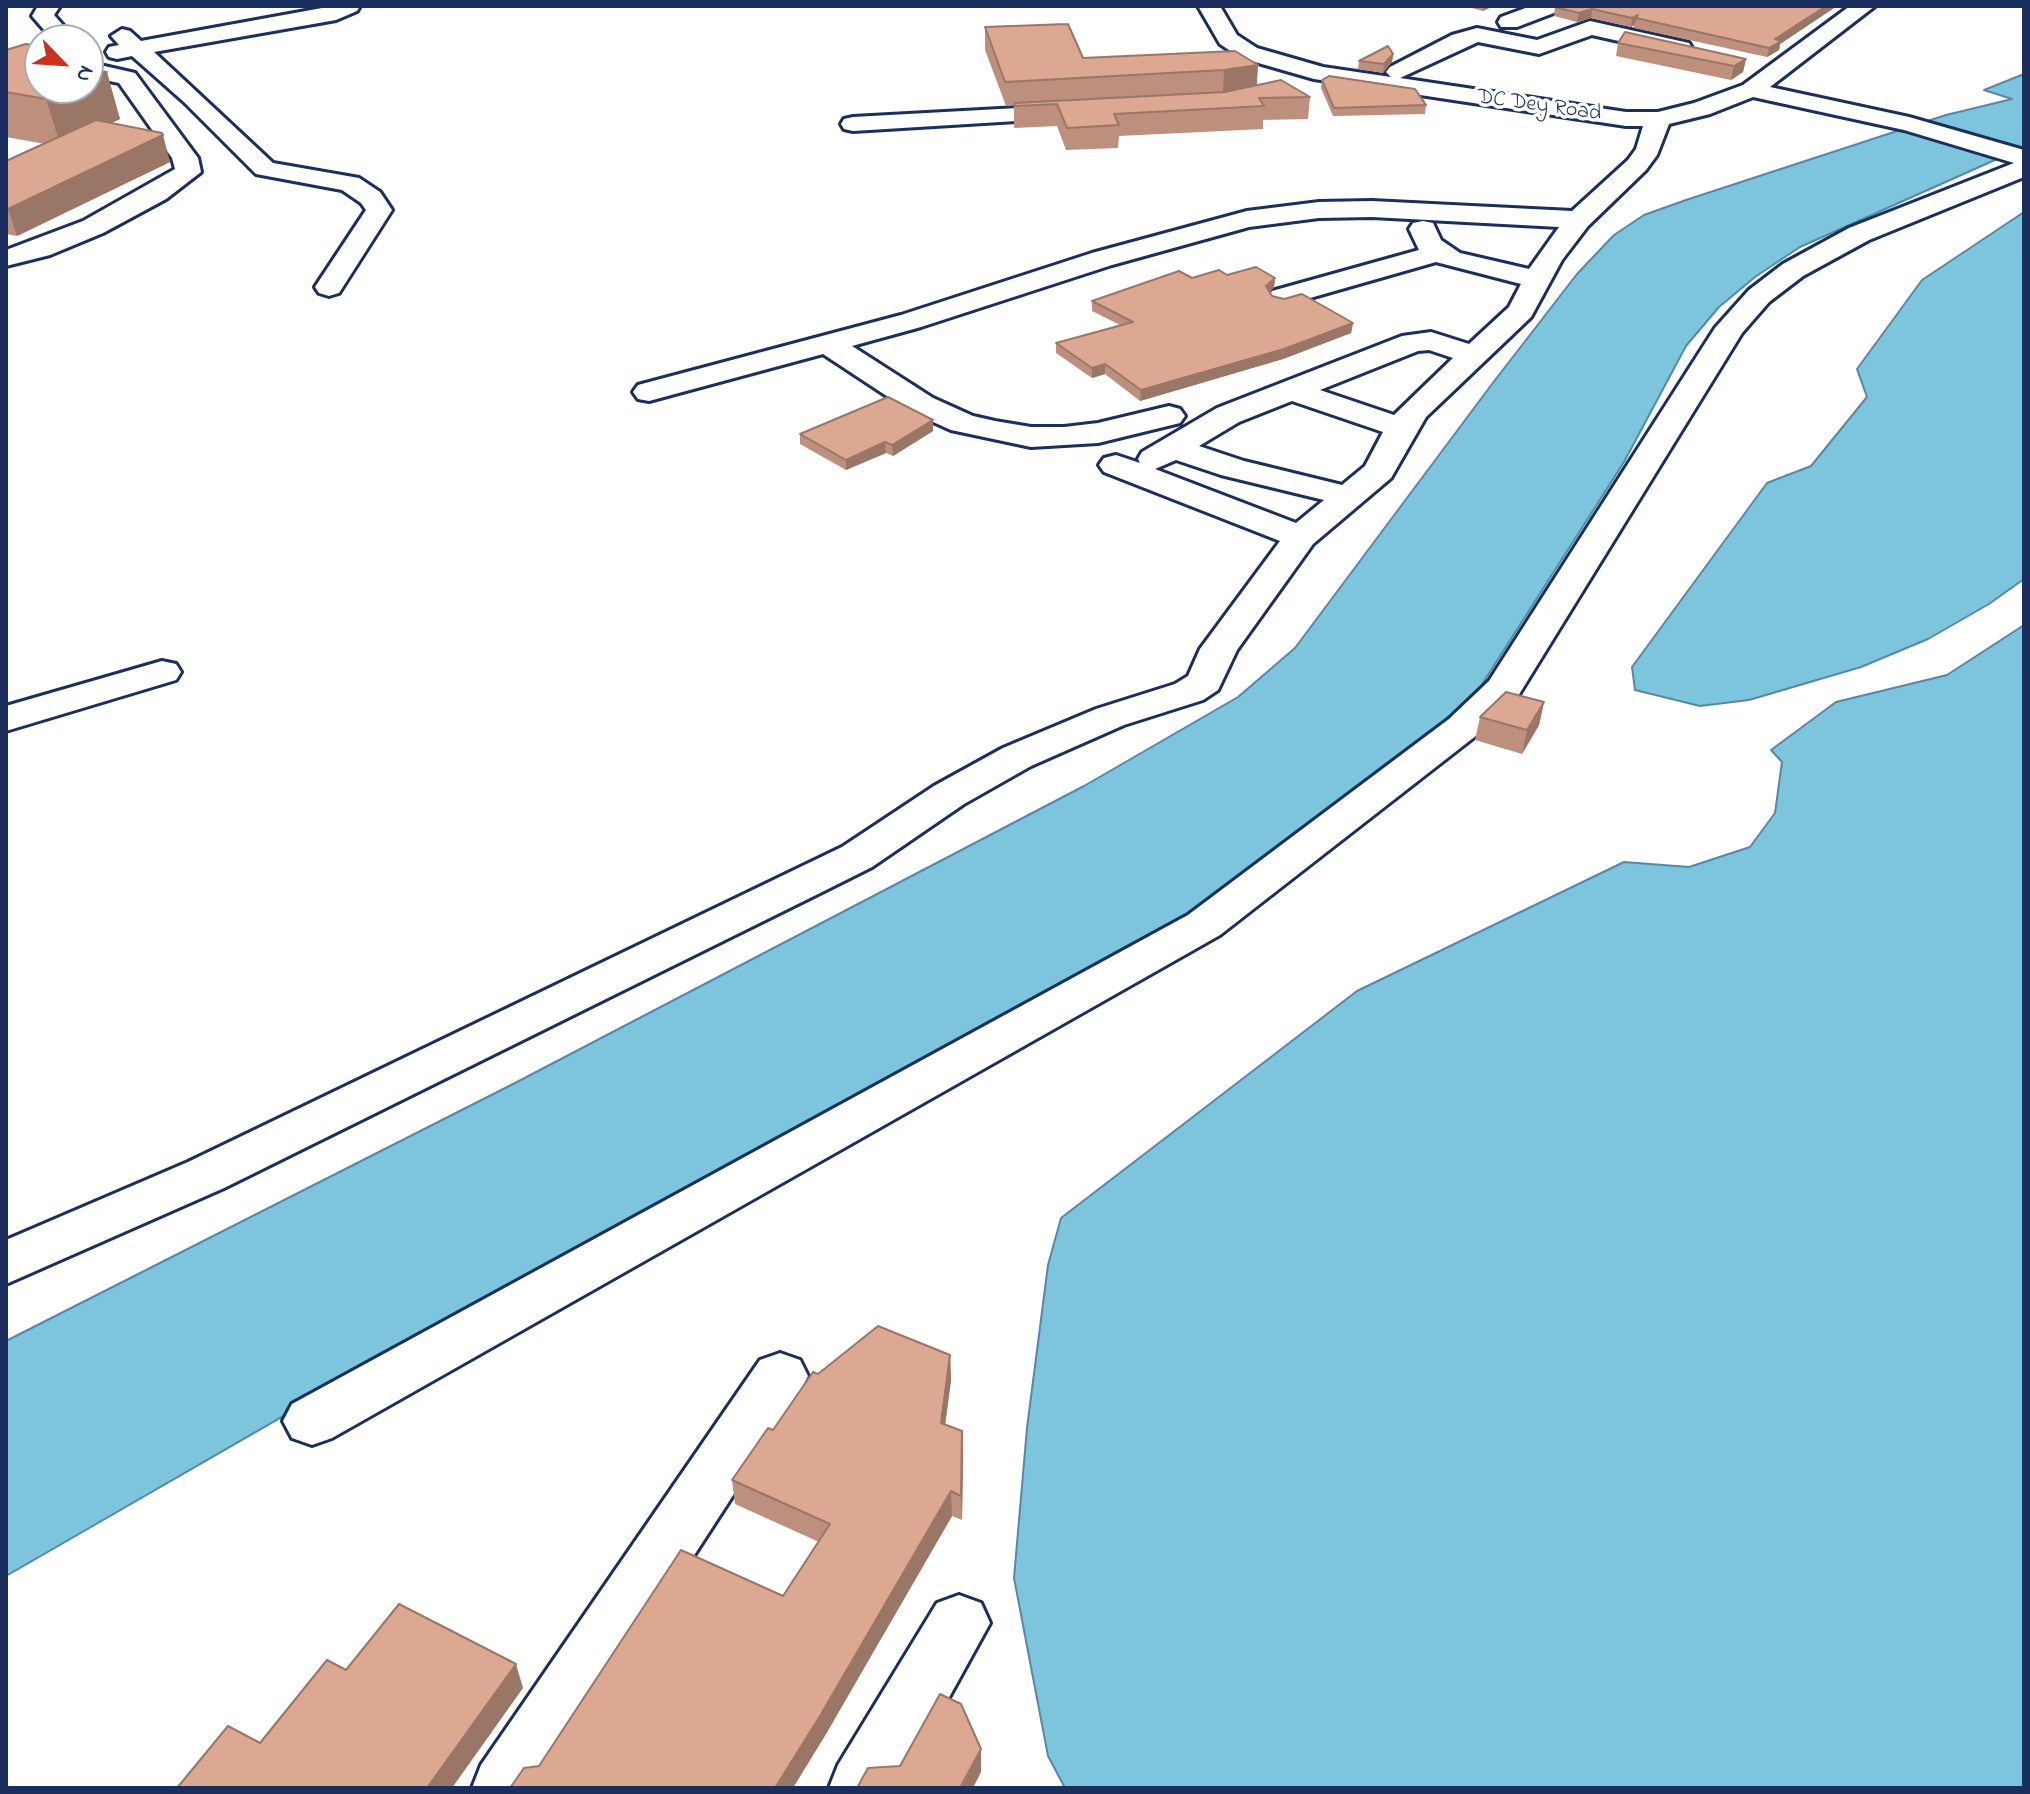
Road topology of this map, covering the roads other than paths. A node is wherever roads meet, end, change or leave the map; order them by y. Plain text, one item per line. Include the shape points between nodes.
1 (49, 6) edge
2 (301, 6) edge
3 (349, 6) edge
4 (1209, 6) edge
5 (1551, 6) edge
6 (1592, 6) edge
7 (1864, 6) edge
8 (1480, 14) dead end
9 (1509, 22) junction
10 (50, 24) edge
11 (1696, 30) edge
12 (1566, 37) junction
13 (111, 45) edge
14 (1768, 47) edge
15 (1703, 54) edge
16 (1798, 55) junction
17 (1747, 64) edge
18 (1777, 70) junction
19 (1398, 72) dead end
20 (104, 73) edge
21 (1322, 74) junction
22 (1287, 90) edge
23 (1751, 90) junction
24 (1100, 111) edge
25 (1658, 119) junction
26 (853, 124) dead end
27 (2024, 158) edge
28 (2024, 168) edge
29 (1337, 184) dead end
30 (1469, 186) dead end
31 (1284, 191) dead end
32 (1413, 210) junction
33 (1585, 213) junction
34 (1438, 253) junction
35 (6, 258) edge
36 (1539, 280) junction
37 (329, 287) dead end
38 (1282, 297) edge
39 (866, 335) junction
40 (829, 345) junction
41 (1473, 355) junction
42 (1290, 390) junction
43 (649, 392) dead end
44 (1401, 428) junction
45 (1018, 435) junction
46 (1165, 441) junction
47 (1116, 465) dead end
48 (1347, 496) junction
49 (1301, 537) junction
50 (162, 672) dead end
51 (6, 719) edge
52 (6, 1263) edge
53 (780, 1376) dead end
54 (312, 1421) dead end
55 (959, 1623) dead end
56 (505, 1788) edge
57 (862, 1788) edge

1 - 10 street via 43,16
2 - 13 street
3 - 13 street via 336,13
4 - 21 street, DC Dey Road via 1228,39 1249,53
5 - 9 street
6 - 11 street via 1637,23
7 - 16 street, DC Dey Road
8 - 9 street
9 - 12 street
12 - 15 street via 1590,28
12 - 19 street via 1539,47 1468,37
13 - 37 street via 192,97 265,169 350,184 371,198 379,210
14 - 16 street
16 - 18 street, DC Dey Road
17 - 18 street
18 - 23 street, DC Dey Road
20 - 35 street via 127,78 185,158 188,172 93,227
21 - 22 street
21 - 25 street, DC Dey Road via 1588,115
23 - 25 street, DC Dey Road
23 - 27 street via 1909,124
24 - 26 street
25 - 33 street via 1637,165
28 - 54 street via 1859,234 1793,270 1759,296 1730,328 1504,688 1463,727 1204,925
29 - 31 street
30 - 33 street
32 - 33 street
32 - 34 street
32 - 39 street via 1319,210 1247,219
33 - 36 street via 1549,258
34 - 36 street via 1463,264
34 - 38 street
36 - 41 street via 1521,311
39 - 40 street
39 - 45 street
40 - 43 street
40 - 45 street via 922,405 962,423
41 - 42 street via 1421,340
41 - 44 street
42 - 44 street
42 - 46 street
44 - 48 street via 1379,471
45 - 46 street
46 - 48 street via 1233,468
47 - 49 street
48 - 49 street
49 - 52 street via 1219,649 1204,682 1189,692 1110,717 1017,757 857,857 206,1175
50 - 51 street
53 - 56 street
55 - 57 street

